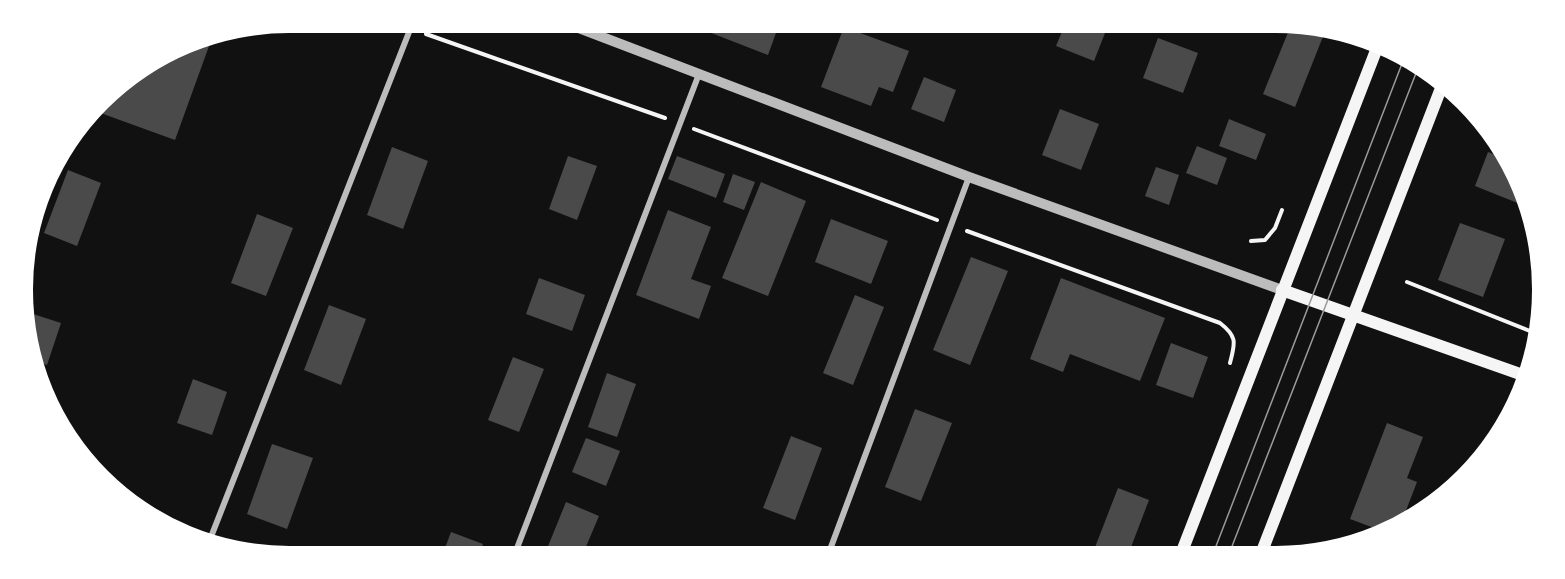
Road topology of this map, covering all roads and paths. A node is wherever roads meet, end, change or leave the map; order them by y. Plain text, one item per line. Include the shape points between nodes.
1 (409, 33) edge
2 (592, 33) edge
3 (1375, 53) edge
4 (699, 73) junction
5 (1440, 93) edge
6 (969, 177) junction
7 (1282, 210) dead end
8 (951, 225) junction
9 (1251, 241) dead end
10 (1407, 282) dead end
11 (1282, 290) junction
12 (1354, 314) junction
13 (1529, 330) edge
14 (1230, 363) dead end
15 (1518, 373) edge
16 (212, 534) edge
17 (518, 546) edge
18 (831, 546) edge
19 (1184, 546) edge
20 (1264, 546) edge

1 - 16 street
2 - 4 street
3 - 11 main road
4 - 6 street
4 - 17 street
5 - 12 main road
6 - 8 street
6 - 11 street
7 - 9 path via 1265,240
8 - 14 path via 1220,322 1235,342
8 - 18 street
10 - 13 path
11 - 12 main road
11 - 19 main road
12 - 15 main road
12 - 20 main road

